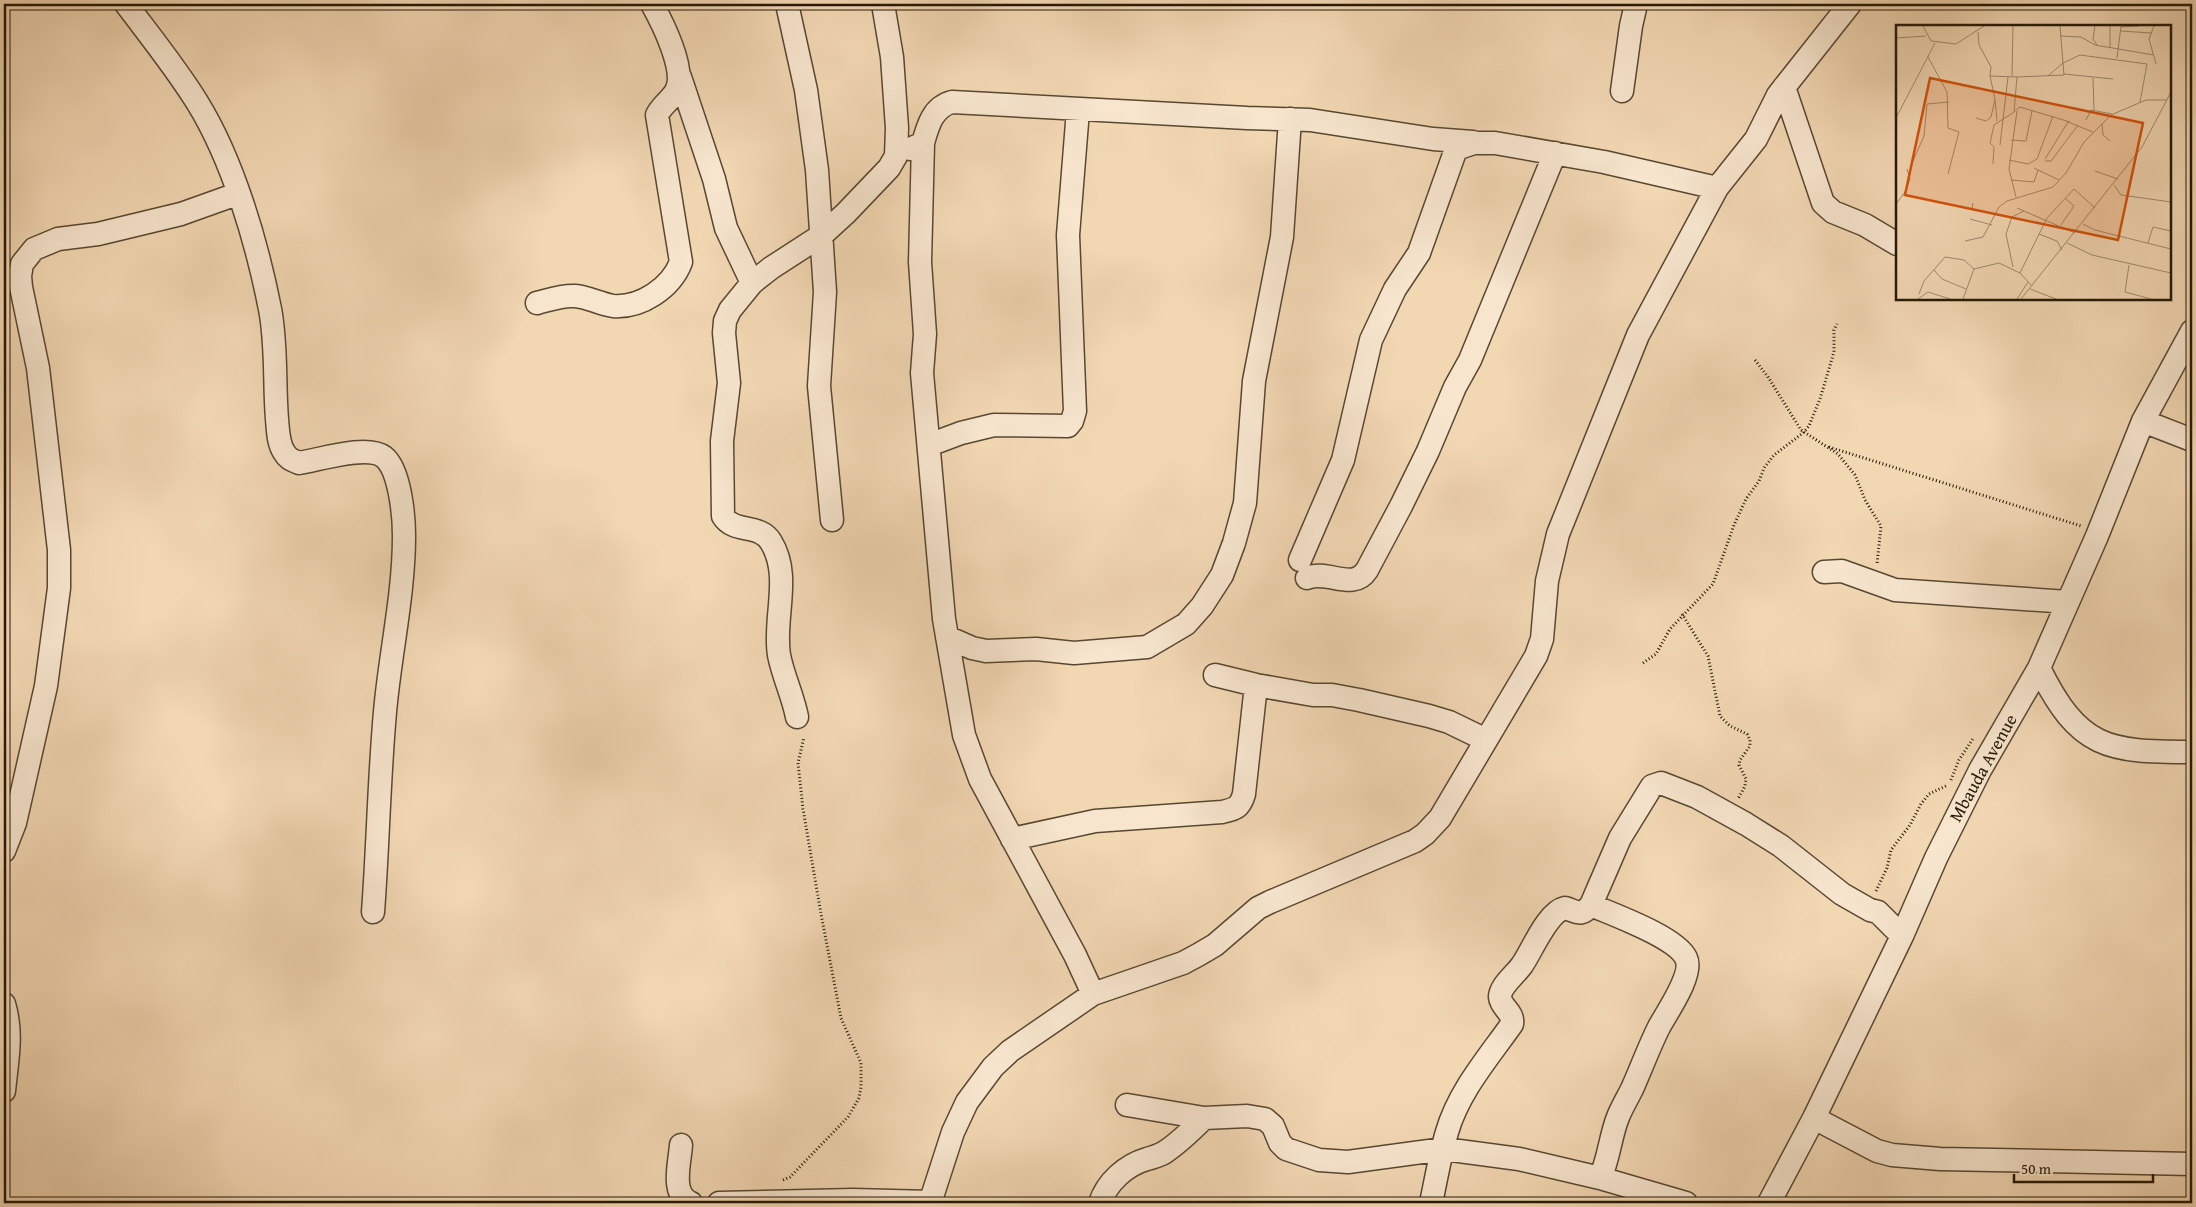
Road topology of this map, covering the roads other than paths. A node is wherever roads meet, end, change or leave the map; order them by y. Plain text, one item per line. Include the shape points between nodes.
1 (126, 4) edge
2 (652, 4) edge
3 (787, 4) edge
4 (883, 4) edge
5 (1636, 4) edge
6 (1850, 4) edge
7 (680, 77) junction
8 (1784, 87) junction
9 (1622, 91) dead end
10 (1078, 110) junction
11 (1290, 119) junction
12 (923, 143) junction
13 (1474, 143) junction
14 (1556, 153) junction
15 (896, 156) junction
16 (1717, 188) junction
17 (237, 194) junction
18 (822, 235) junction
19 (1896, 243) edge
20 (752, 283) junction
21 (537, 303) dead end
22 (2192, 331) edge
23 (2143, 421) junction
24 (2192, 440) edge
25 (929, 444) junction
26 (832, 520) dead end
27 (1824, 572) dead end
28 (2068, 602) junction
29 (947, 637) junction
30 (2039, 668) junction
31 (1216, 675) dead end
32 (1256, 685) junction
33 (800, 727) road end
34 (1486, 740) junction
35 (2192, 752) edge
36 (1012, 839) junction
37 (4, 851) edge
38 (1591, 905) junction
39 (374, 912) dead end
40 (1902, 936) junction
41 (1092, 994) junction
42 (4, 1004) edge
43 (4, 1091) edge
44 (1127, 1105) dead end
45 (1204, 1118) junction
46 (1814, 1118) junction
47 (681, 1145) dead end
48 (1444, 1148) junction
49 (2192, 1164) edge
50 (1600, 1178) junction
51 (930, 1202) edge
52 (691, 1203) edge
53 (719, 1203) edge
54 (1100, 1203) edge
55 (1431, 1203) edge
56 (1686, 1203) edge
57 (1769, 1203) edge

1 - 17 street via 198,104
2 - 7 street via 671,46
3 - 18 street via 813,132
4 - 15 street via 892,57
5 - 9 street
6 - 8 street
7 - 20 street via 714,179 726,228
7 - 21 street via 676,92 657,115 681,262 678,271 643,302 614,306 566,296
8 - 16 street via 1756,139
8 - 19 street via 1823,203 1833,212
10 - 11 street
10 - 12 street via 952,102 944,104 933,115
10 - 25 street via 1068,235 1075,411 1072,421 1068,426 994,425
11 - 13 street
11 - 29 street via 1282,237 1254,381 1245,503 1222,575 1202,606 1186,624 1147,647 1074,653 1036,649 986,651
12 - 15 street
12 - 25 street via 920,268 925,334 922,373
13 - 14 street via 1495,143
13 - 14 street via 1456,149 1418,253 1395,289 1371,340 1343,460 1303,569 1347,581 1360,577 1367,570 1470,360
14 - 16 street
15 - 18 street via 872,187
16 - 34 street via 1638,335 1558,534 1547,581 1542,639 1536,656
17 - 37 street via 181,214 88,236 58,239 34,249 22,264 21,287 38,368 59,550 58,588 44,696 15,823
17 - 39 street via 253,239 272,322 279,440 283,451 289,460 299,462 374,453 384,457 393,470 398,488 404,536 385,712
18 - 20 street
18 - 26 street via 825,292 819,386
20 - 33 street via 736,300 725,321 729,384 722,441 723,516 731,524 766,535 775,551 781,581 779,655
22 - 23 street, Mbauda Avenue
23 - 24 street
23 - 28 street, Mbauda Avenue
25 - 29 street
27 - 28 street via 1842,571 1895,590
28 - 30 street, Mbauda Avenue
29 - 36 street via 964,735 980,779
30 - 35 street via 2067,715 2081,731 2101,742 2128,750
30 - 40 street, Mbauda Avenue via 1980,770 1940,849
31 - 32 street
32 - 34 street via 1359,700 1429,716
32 - 36 street via 1244,794 1237,808 1222,812 1095,821
34 - 41 street via 1440,818 1415,841 1258,908 1214,945 1182,963
36 - 41 street via 1075,955
38 - 40 street via 1620,838 1652,786 1661,783 1696,797 1781,846 1831,887 1878,912
38 - 48 street via 1582,913 1565,908 1558,912 1501,991 1502,1004 1511,1016 1512,1024 1465,1092 1447,1132
38 - 50 street via 1666,940 1680,949 1688,966 1686,977 1653,1038 1618,1116
40 - 46 street, Mbauda Avenue
41 - 51 street via 1010,1051 982,1080 953,1132
42 - 43 street via 9,1044
44 - 45 street
45 - 48 street via 1247,1116 1265,1119 1286,1149 1319,1160 1348,1162
45 - 54 street via 1164,1153 1131,1166 1116,1176
46 - 49 street via 1877,1151 1892,1155 1940,1159
46 - 57 street, Mbauda Avenue
47 - 52 street via 678,1186 684,1200
48 - 50 street
48 - 55 street
50 - 56 street
51 - 53 street

